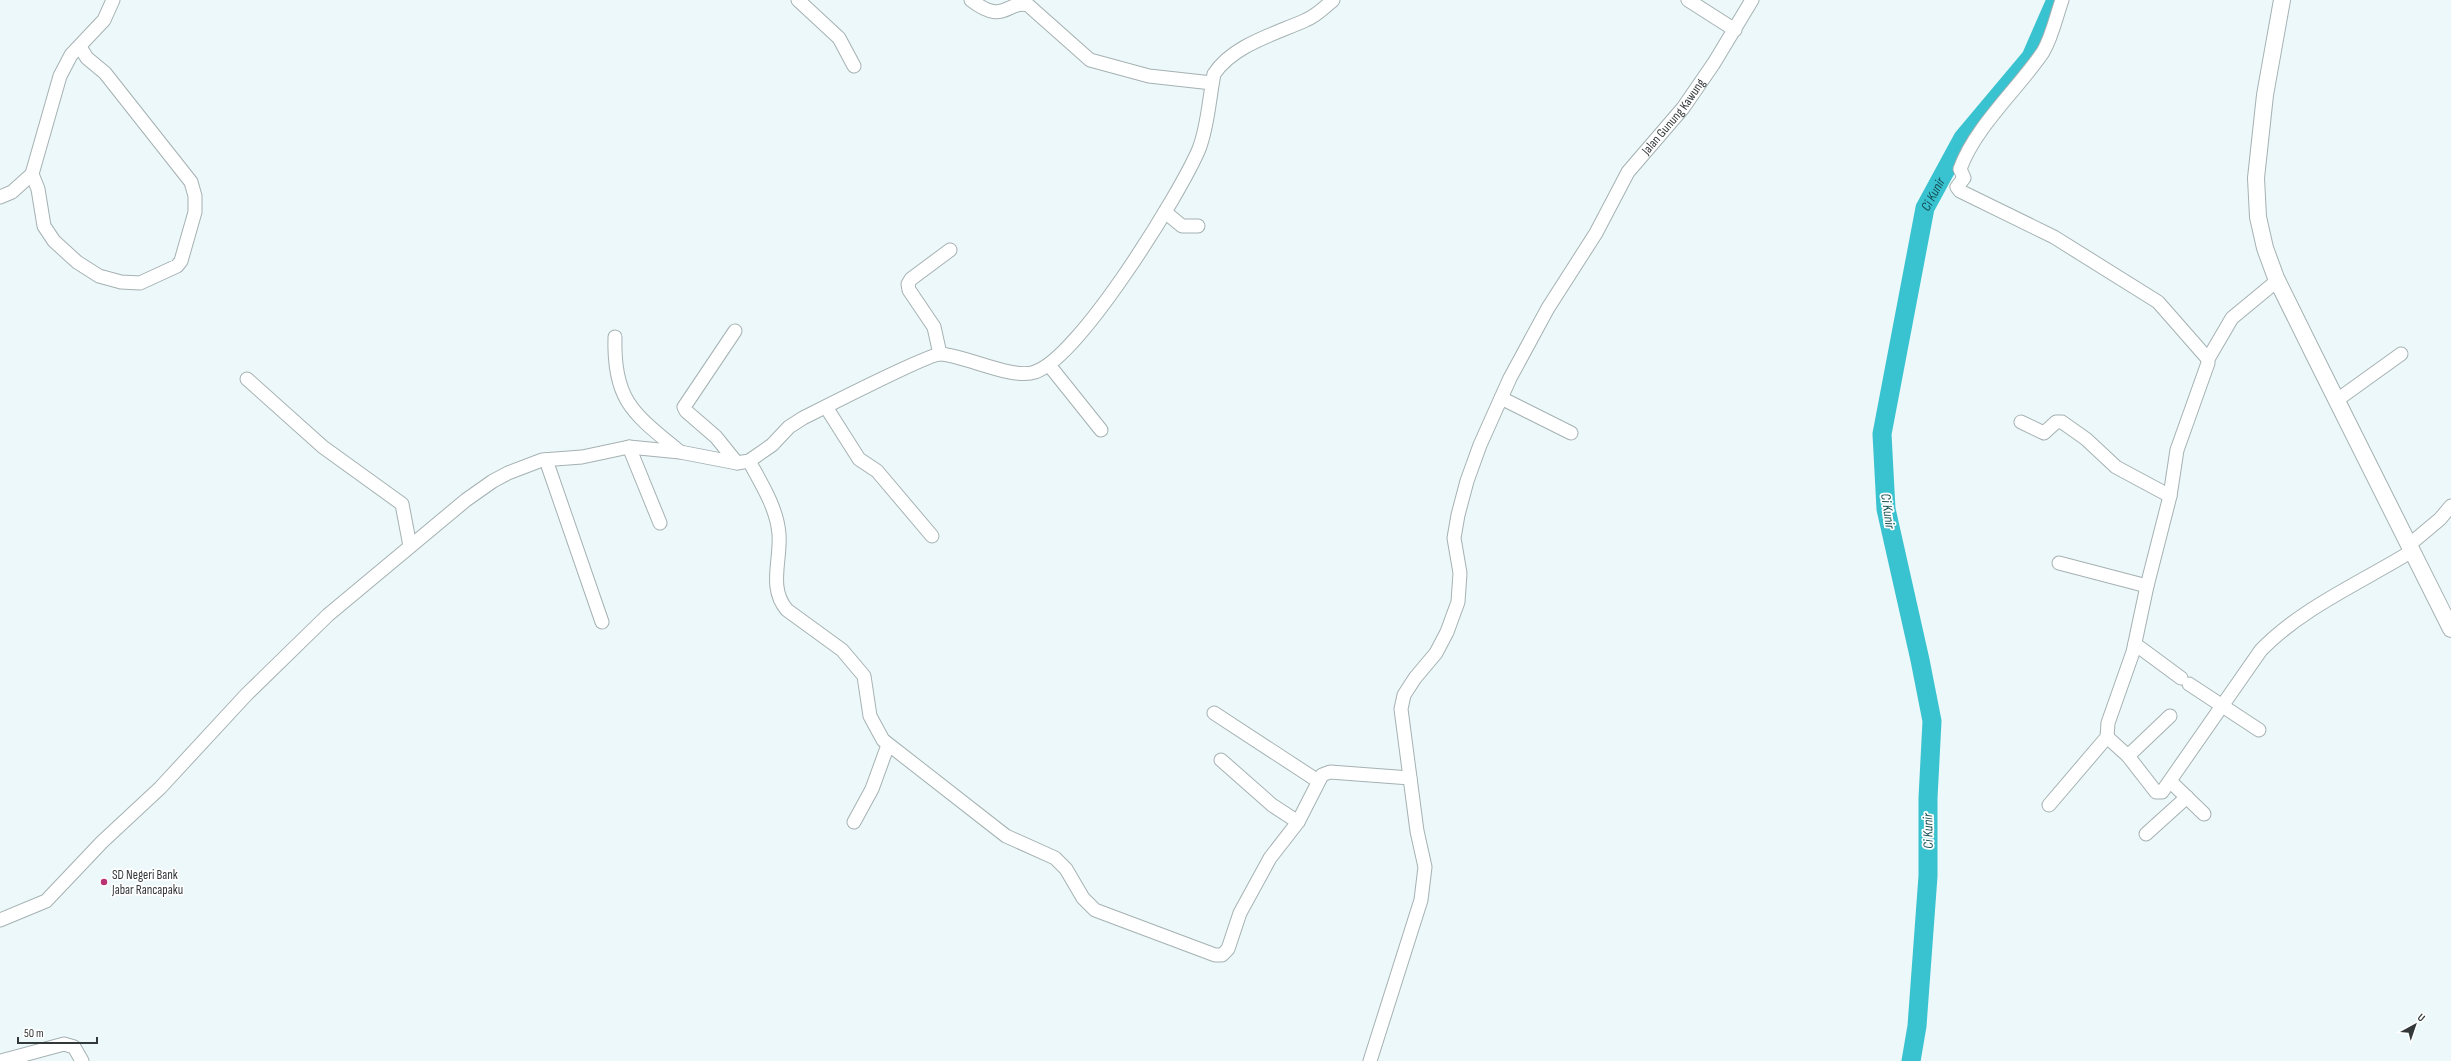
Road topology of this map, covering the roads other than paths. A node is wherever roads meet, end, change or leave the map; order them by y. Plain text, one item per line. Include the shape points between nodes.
1 (113, 0) edge
2 (798, 0) edge
3 (971, 0) edge
4 (1333, 0) edge
5 (1688, 0) edge
6 (1752, 0) edge
7 (2062, 0) edge
8 (2282, 0) edge
9 (1016, 1) edge
10 (1735, 30) junction
11 (80, 47) junction
12 (854, 66) dead end
13 (1212, 83) junction
14 (32, 174) junction
15 (0, 197) edge
16 (1165, 212) junction
17 (1198, 226) dead end
18 (950, 250) dead end
19 (2278, 280) junction
20 (735, 331) dead end
21 (615, 337) dead end
22 (940, 354) junction
23 (2401, 354) dead end
24 (2208, 359) junction
25 (1049, 365) junction
26 (247, 379) dead end
27 (1501, 398) junction
28 (2336, 400) junction
29 (826, 407) junction
30 (2021, 422) dead end
31 (1101, 430) dead end
32 (1571, 433) dead end
33 (629, 447) junction
34 (680, 452) junction
35 (546, 460) junction
36 (743, 462) junction
37 (2170, 496) junction
38 (2451, 506) edge
39 (660, 524) dead end
40 (932, 536) dead end
41 (410, 546) junction
42 (2410, 548) junction
43 (2059, 563) dead end
44 (2147, 586) junction
45 (602, 622) dead end
46 (2451, 629) edge
47 (2135, 644) junction
48 (2221, 706) junction
49 (1214, 713) dead end
50 (2170, 716) dead end
51 (2259, 730) dead end
52 (2107, 737) junction
53 (888, 745) junction
54 (2128, 756) junction
55 (1221, 760) dead end
56 (1410, 778) junction
57 (1318, 781) junction
58 (2171, 782) junction
59 (2187, 797) junction
60 (2049, 805) dead end
61 (2204, 814) dead end
62 (854, 822) dead end
63 (1298, 822) junction
64 (2146, 834) dead end
65 (0, 920) edge
66 (1, 1061) edge
67 (82, 1061) edge
68 (1370, 1061) edge

1 - 11 street via 104,20
2 - 12 street via 839,38
3 - 9 street via 986,10 996,12
4 - 13 street via 1307,20 1238,52 1218,67
5 - 10 street
6 - 10 street, Jalan Gunung Kawung
7 - 24 street via 2044,50 1994,113 1972,147 1960,169 1964,178 1957,187 1960,192 2071,246 2158,302
8 - 19 street via 2265,95 2256,178 2258,217 2265,248
9 - 13 street via 1032,7 1090,60 1149,76
10 - 27 street, Jalan Gunung Kawung via 1683,108 1628,172 1596,234 1548,308
11 - 14 street via 71,55 60,76
11 - 14 street via 87,58 105,73 191,182 195,196 195,212 181,261 177,266 140,283 121,282 99,276 77,262 54,241 44,226 38,188
13 - 16 street via 1199,148
14 - 15 street via 12,192
16 - 17 street via 1182,226
16 - 25 street via 1100,309 1071,345
18 - 22 street via 908,284 909,290 934,327
19 - 24 street via 2232,318
19 - 28 street
20 - 36 street via 684,407
21 - 34 street via 616,375 625,399 644,422
22 - 25 street via 1005,371 1027,374
22 - 29 street
23 - 28 street
24 - 37 street via 2177,450
25 - 31 street
26 - 41 street via 322,447 402,504
27 - 32 street
27 - 56 street, Jalan Gunung Kawung via 1467,481 1458,515 1454,538 1460,573 1458,602 1448,632 1436,653 1404,695 1401,709
28 - 42 street
29 - 36 street via 789,427 772,445
29 - 40 street via 859,460 876,471
30 - 37 street via 2044,433 2056,422 2062,422 2086,439 2116,467
33 - 34 street
33 - 35 street via 582,457
33 - 39 street
34 - 36 street
35 - 41 street via 493,481
35 - 45 street
36 - 53 street via 764,488 779,534 777,593 781,603 842,650 864,676 870,716 875,729
37 - 44 street
38 - 42 street
41 - 65 street via 310,632 246,695 160,788 102,842 46,901
42 - 46 street
42 - 48 street via 2284,629 2261,650
43 - 44 street
44 - 47 street
47 - 48 street
47 - 52 street via 2108,723
48 - 51 street
48 - 58 street
49 - 57 street
50 - 54 street
52 - 54 street
52 - 60 street
53 - 62 street via 872,789
53 - 63 street via 1006,836 1055,858 1066,869 1083,898 1096,910 1217,956 1224,954 1228,949 1240,913 1270,858
54 - 58 street via 2156,792 2162,792
55 - 63 street via 1272,805
56 - 57 street via 1330,772 1325,773
56 - 68 street, Jalan Gunung Kawung via 1425,867 1420,900
57 - 63 street
58 - 59 street
59 - 61 street
59 - 64 street
66 - 67 street via 64,1044 74,1047

